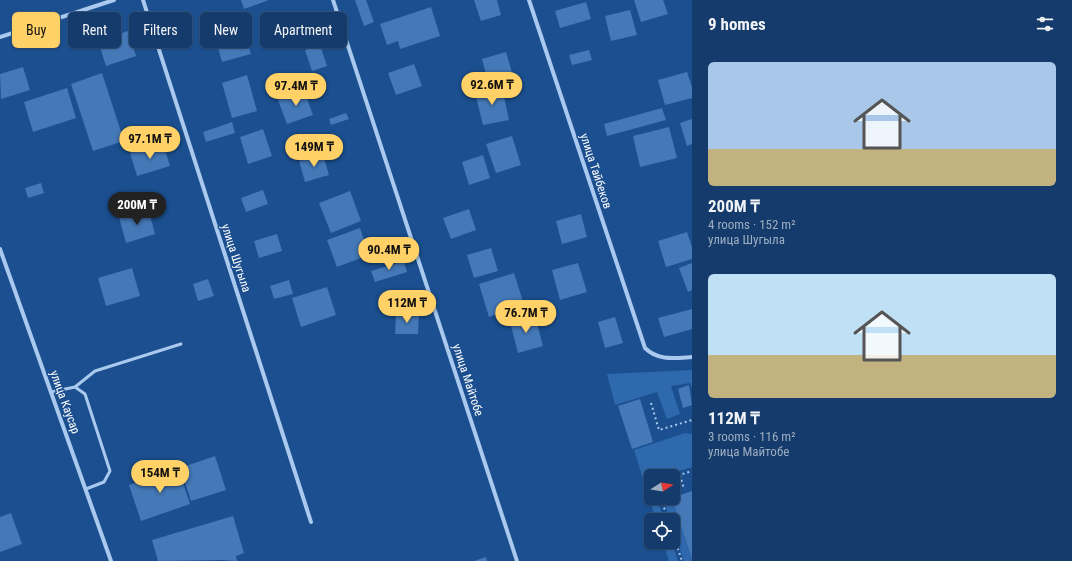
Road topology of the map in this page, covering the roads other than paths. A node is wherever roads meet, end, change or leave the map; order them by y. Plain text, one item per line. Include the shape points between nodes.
1 (114, 0) edge
2 (143, 0) edge
3 (333, 0) edge
4 (529, 0) edge
5 (0, 38) edge
6 (0, 249) edge
7 (181, 344) dead end
8 (692, 357) edge
9 (75, 387) junction
10 (51, 392) junction
11 (86, 489) junction
12 (311, 522) dead end
13 (111, 561) edge
14 (517, 561) edge

1 - 5 street
2 - 12 street, улица Шугыла
3 - 14 street, улица Майтобе
4 - 8 street, улица Тайбеков via 645,348 651,354 663,358
6 - 10 street, улица Каусар
7 - 9 lane via 95,371
9 - 10 lane
9 - 11 lane via 85,394 110,471 104,482
10 - 11 street, улица Каусар
11 - 13 street, улица Каусар

